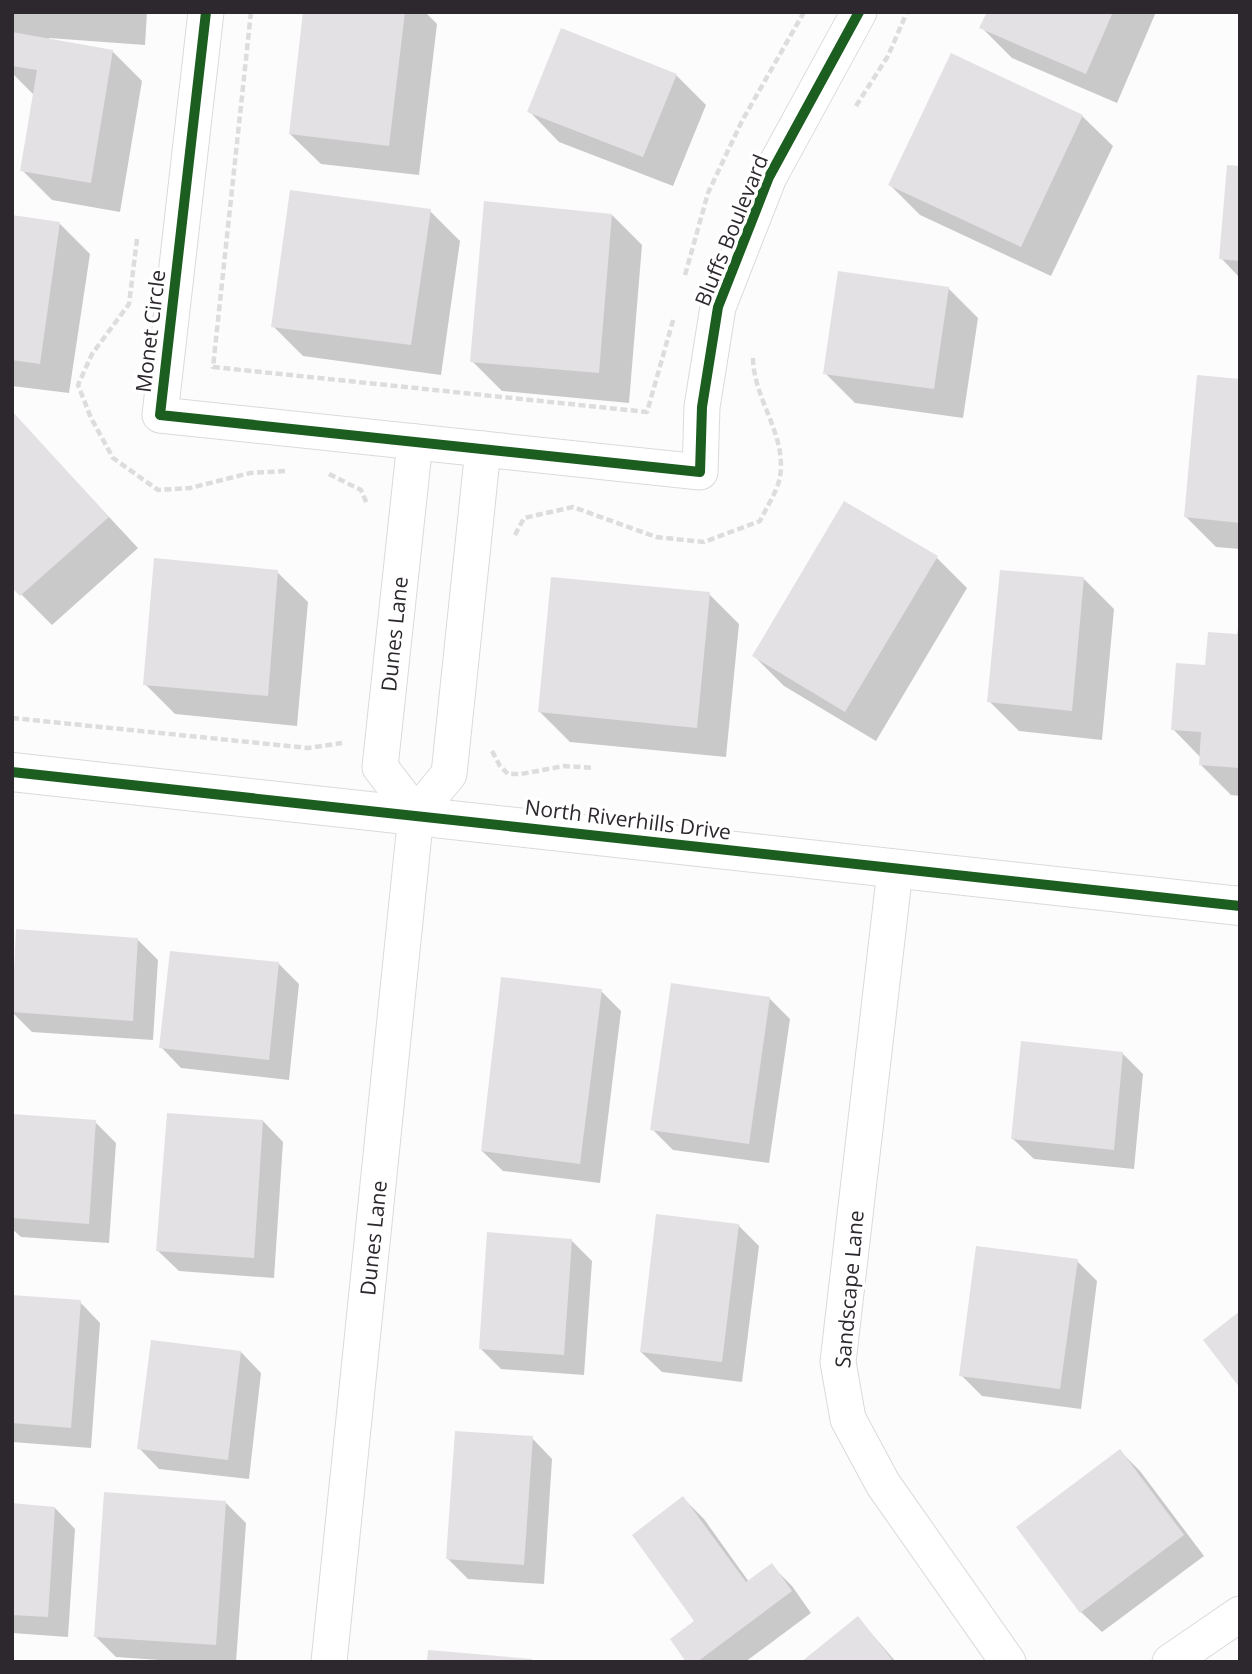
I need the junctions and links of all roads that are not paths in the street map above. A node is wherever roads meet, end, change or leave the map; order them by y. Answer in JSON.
{"nodes":[{"id":1,"x":206,"y":12,"type":"edge"},
{"id":2,"x":859,"y":12,"type":"edge"},
{"id":3,"x":415,"y":442,"type":"junction"},
{"id":4,"x":483,"y":449,"type":"junction"},
{"id":5,"x":12,"y":772,"type":"edge"},
{"id":6,"x":416,"y":814,"type":"junction"},
{"id":7,"x":895,"y":870,"type":"junction"},
{"id":8,"x":1240,"y":906,"type":"edge"},
{"id":9,"x":1240,"y":1614,"type":"edge"},
{"id":10,"x":329,"y":1662,"type":"edge"},
{"id":11,"x":1008,"y":1662,"type":"edge"},
{"id":12,"x":1170,"y":1662,"type":"edge"}],
"edges":[{"from":1,"to":3,"type":"street","name":"Monet Circle"},
{"from":2,"to":4,"type":"street","name":"Bluffs Boulevard"},
{"from":3,"to":4,"type":"street","name":"Monet Circle"},
{"from":3,"to":6,"type":"street","name":"Dunes Lane"},
{"from":4,"to":6,"type":"street"},
{"from":5,"to":6,"type":"street","name":"North Riverhills Drive"},
{"from":6,"to":7,"type":"street","name":"North Riverhills Drive"},
{"from":6,"to":10,"type":"street","name":"Dunes Lane"},
{"from":7,"to":8,"type":"street","name":"North Riverhills Drive"},
{"from":7,"to":11,"type":"street","name":"Sandscape Lane"},
{"from":9,"to":12,"type":"street"}]}
